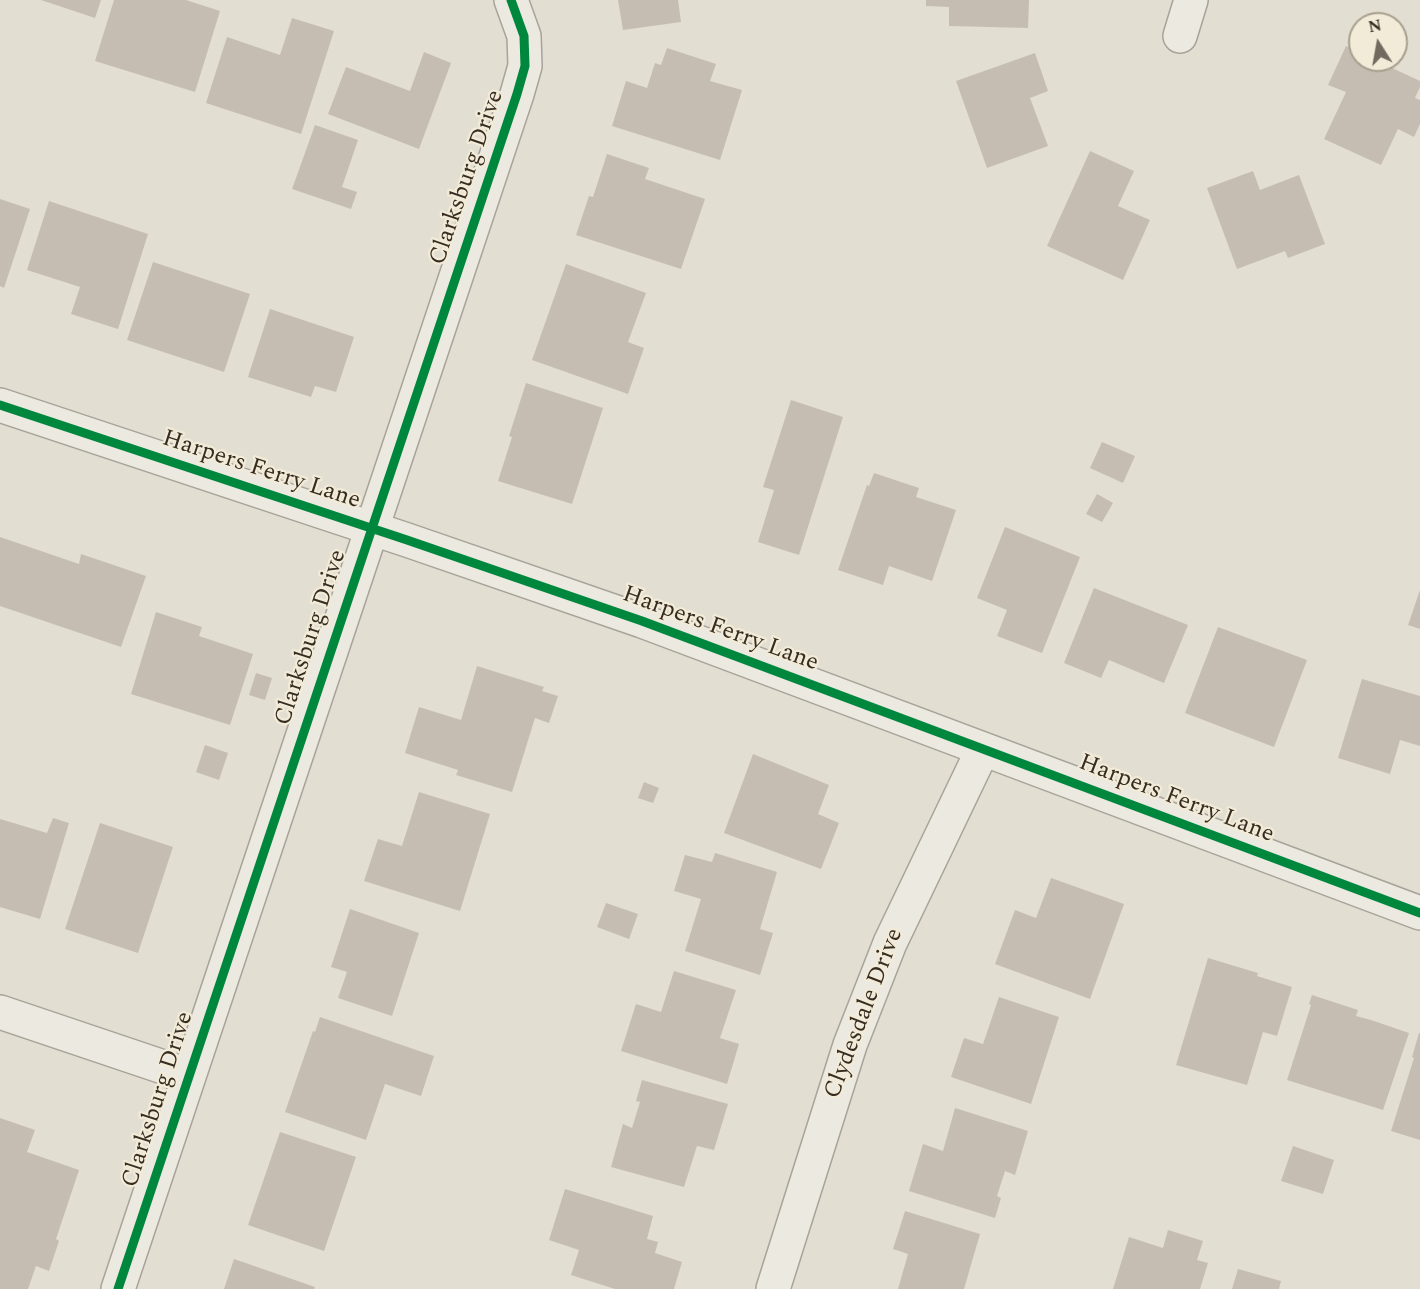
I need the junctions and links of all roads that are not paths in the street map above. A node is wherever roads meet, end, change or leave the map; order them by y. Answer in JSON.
{"nodes":[{"id":1,"x":511,"y":0,"type":"edge"},
{"id":2,"x":1191,"y":0,"type":"edge"},
{"id":3,"x":1180,"y":36,"type":"dead end"},
{"id":4,"x":0,"y":405,"type":"edge"},
{"id":5,"x":369,"y":527,"type":"junction"},
{"id":6,"x":983,"y":749,"type":"junction"},
{"id":7,"x":1420,"y":913,"type":"edge"},
{"id":8,"x":0,"y":1012,"type":"edge"},
{"id":9,"x":187,"y":1075,"type":"junction"},
{"id":10,"x":118,"y":1289,"type":"edge"},
{"id":11,"x":773,"y":1289,"type":"edge"}],
"edges":[{"from":1,"to":5,"type":"street","name":"Clarksburg Drive"},
{"from":2,"to":3,"type":"street"},
{"from":4,"to":5,"type":"street","name":"Harpers Ferry Lane"},
{"from":5,"to":6,"type":"street","name":"Harpers Ferry Lane"},
{"from":5,"to":9,"type":"street","name":"Clarksburg Drive"},
{"from":6,"to":7,"type":"street","name":"Harpers Ferry Lane"},
{"from":6,"to":11,"type":"street","name":"Clydesdale Drive"},
{"from":8,"to":9,"type":"street"},
{"from":9,"to":10,"type":"street","name":"Clarksburg Drive"}]}
